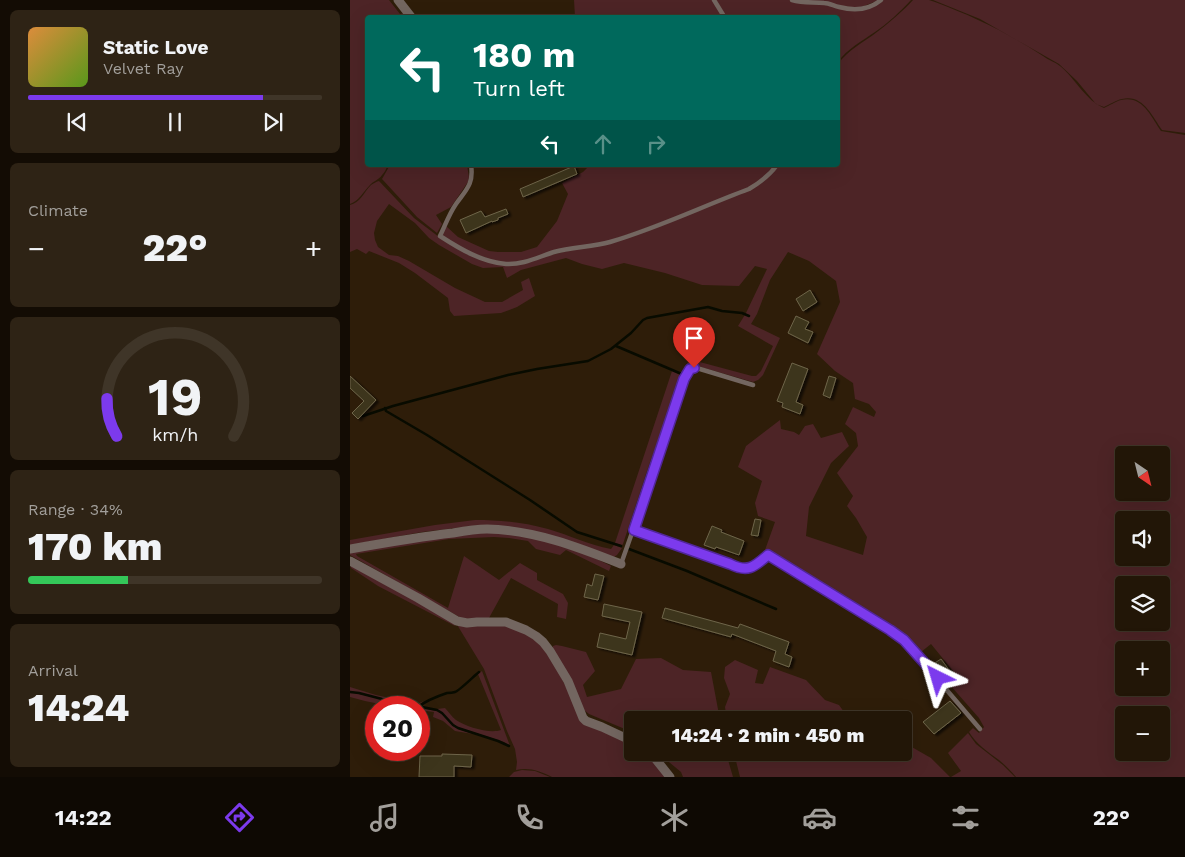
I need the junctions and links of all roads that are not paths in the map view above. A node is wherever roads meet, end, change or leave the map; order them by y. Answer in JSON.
{"nodes":[{"id":1,"x":398,"y":0,"type":"edge"},
{"id":2,"x":714,"y":0,"type":"edge"},
{"id":3,"x":792,"y":0,"type":"edge"},
{"id":4,"x":881,"y":0,"type":"edge"},
{"id":5,"x":410,"y":15,"type":"edge"},
{"id":6,"x":723,"y":15,"type":"edge"},
{"id":7,"x":471,"y":167,"type":"edge"},
{"id":8,"x":776,"y":167,"type":"edge"},
{"id":9,"x":753,"y":385,"type":"dead end"},
{"id":10,"x":634,"y":530,"type":"junction"},
{"id":11,"x":350,"y":549,"type":"edge"},
{"id":12,"x":350,"y":561,"type":"edge"},
{"id":13,"x":620,"y":564,"type":"joint"},
{"id":14,"x":980,"y":729,"type":"dead end"},
{"id":15,"x":624,"y":737,"type":"edge"},
{"id":16,"x":657,"y":761,"type":"edge"},
{"id":17,"x":670,"y":777,"type":"edge"}],
"edges":[{"from":1,"to":5,"type":"street"},
{"from":2,"to":6,"type":"lane"},
{"from":3,"to":4,"type":"lane"},
{"from":7,"to":8,"type":"lane"},
{"from":9,"to":10,"type":"lane"},
{"from":10,"to":13,"type":"lane"},
{"from":10,"to":14,"type":"lane"},
{"from":11,"to":13,"type":"street"},
{"from":12,"to":15,"type":"street"},
{"from":16,"to":17,"type":"street"}]}
